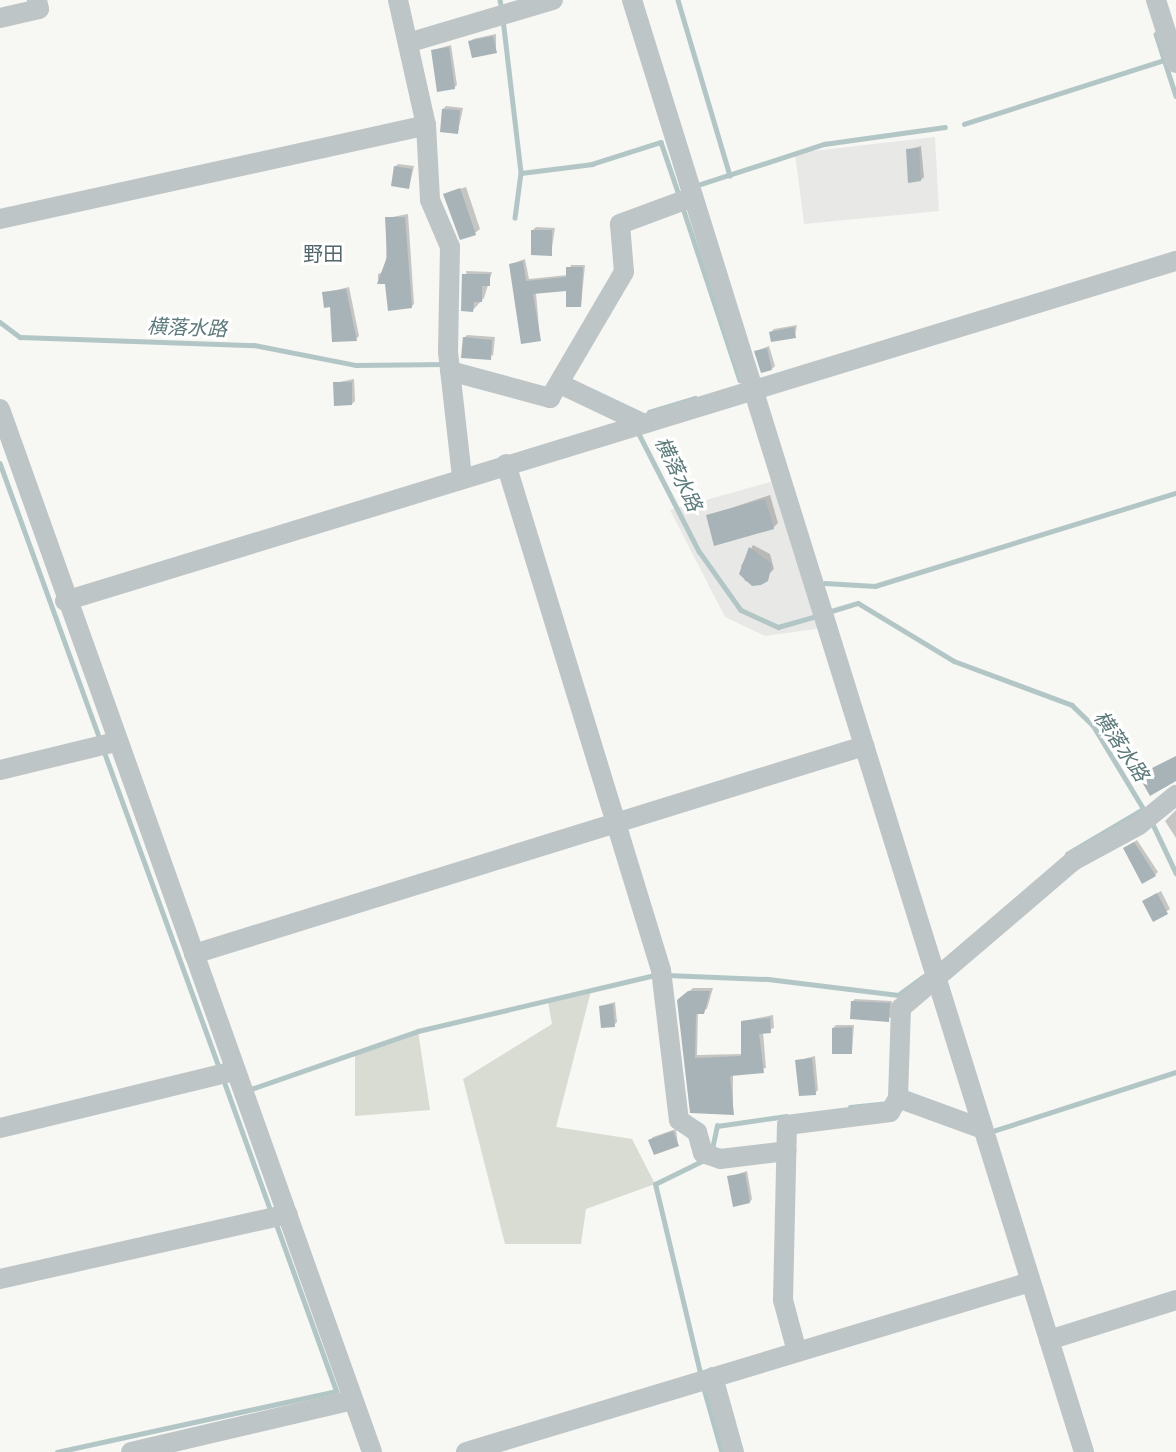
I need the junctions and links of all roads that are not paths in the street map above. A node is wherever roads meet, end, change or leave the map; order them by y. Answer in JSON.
{"nodes":[{"id":1,"x":37,"y":0,"type":"edge"},
{"id":2,"x":398,"y":0,"type":"edge"},
{"id":3,"x":554,"y":0,"type":"edge"},
{"id":4,"x":632,"y":0,"type":"edge"},
{"id":5,"x":1156,"y":0,"type":"edge"},
{"id":6,"x":0,"y":18,"type":"edge"},
{"id":7,"x":411,"y":42,"type":"junction"},
{"id":8,"x":1176,"y":63,"type":"edge"},
{"id":9,"x":426,"y":125,"type":"junction"},
{"id":10,"x":693,"y":197,"type":"junction"},
{"id":11,"x":0,"y":219,"type":"edge"},
{"id":12,"x":1176,"y":261,"type":"edge"},
{"id":13,"x":449,"y":361,"type":"junction"},
{"id":14,"x":753,"y":390,"type":"junction"},
{"id":15,"x":555,"y":391,"type":"junction"},
{"id":16,"x":0,"y":409,"type":"edge"},
{"id":17,"x":642,"y":423,"type":"junction"},
{"id":18,"x":506,"y":464,"type":"junction"},
{"id":19,"x":462,"y":477,"type":"junction"},
{"id":20,"x":65,"y":601,"type":"junction"},
{"id":21,"x":116,"y":742,"type":"junction"},
{"id":22,"x":864,"y":746,"type":"junction"},
{"id":23,"x":0,"y":770,"type":"edge"},
{"id":24,"x":1176,"y":795,"type":"edge"},
{"id":25,"x":615,"y":820,"type":"junction"},
{"id":26,"x":194,"y":954,"type":"junction"},
{"id":27,"x":935,"y":969,"type":"junction"},
{"id":28,"x":234,"y":1071,"type":"junction"},
{"id":29,"x":898,"y":1098,"type":"junction"},
{"id":30,"x":0,"y":1128,"type":"edge"},
{"id":31,"x":985,"y":1136,"type":"junction"},
{"id":32,"x":787,"y":1151,"type":"junction"},
{"id":33,"x":288,"y":1214,"type":"junction"},
{"id":34,"x":0,"y":1279,"type":"edge"},
{"id":35,"x":1029,"y":1282,"type":"junction"},
{"id":36,"x":1176,"y":1300,"type":"edge"},
{"id":37,"x":1049,"y":1340,"type":"junction"},
{"id":38,"x":797,"y":1352,"type":"junction"},
{"id":39,"x":713,"y":1377,"type":"junction"},
{"id":40,"x":352,"y":1400,"type":"junction"},
{"id":41,"x":131,"y":1452,"type":"edge"},
{"id":42,"x":372,"y":1452,"type":"edge"},
{"id":43,"x":466,"y":1452,"type":"edge"},
{"id":44,"x":734,"y":1452,"type":"edge"},
{"id":45,"x":1084,"y":1452,"type":"edge"}],
"edges":[{"from":1,"to":6,"type":"street"},
{"from":2,"to":7,"type":"street"},
{"from":3,"to":7,"type":"street"},
{"from":4,"to":10,"type":"street"},
{"from":5,"to":8,"type":"street"},
{"from":7,"to":9,"type":"street"},
{"from":9,"to":11,"type":"street"},
{"from":9,"to":13,"type":"street"},
{"from":10,"to":14,"type":"street"},
{"from":10,"to":15,"type":"street"},
{"from":12,"to":14,"type":"street"},
{"from":13,"to":15,"type":"street"},
{"from":13,"to":19,"type":"street"},
{"from":14,"to":17,"type":"street"},
{"from":14,"to":22,"type":"street"},
{"from":15,"to":17,"type":"street"},
{"from":16,"to":20,"type":"street"},
{"from":17,"to":18,"type":"street"},
{"from":18,"to":19,"type":"street"},
{"from":18,"to":25,"type":"street"},
{"from":19,"to":20,"type":"street"},
{"from":20,"to":21,"type":"street"},
{"from":21,"to":23,"type":"street"},
{"from":21,"to":26,"type":"street"},
{"from":22,"to":25,"type":"street"},
{"from":22,"to":27,"type":"street"},
{"from":24,"to":27,"type":"street"},
{"from":25,"to":26,"type":"street"},
{"from":25,"to":32,"type":"street"},
{"from":26,"to":28,"type":"street"},
{"from":27,"to":29,"type":"street"},
{"from":27,"to":31,"type":"street"},
{"from":28,"to":30,"type":"street"},
{"from":28,"to":33,"type":"street"},
{"from":29,"to":31,"type":"street"},
{"from":29,"to":32,"type":"street"},
{"from":31,"to":35,"type":"street"},
{"from":32,"to":38,"type":"street"},
{"from":33,"to":34,"type":"street"},
{"from":33,"to":40,"type":"street"},
{"from":35,"to":37,"type":"street"},
{"from":35,"to":38,"type":"street"},
{"from":36,"to":37,"type":"street"},
{"from":37,"to":45,"type":"street"},
{"from":38,"to":39,"type":"street"},
{"from":39,"to":43,"type":"street"},
{"from":39,"to":44,"type":"street"},
{"from":40,"to":41,"type":"street"},
{"from":40,"to":42,"type":"street"}]}
